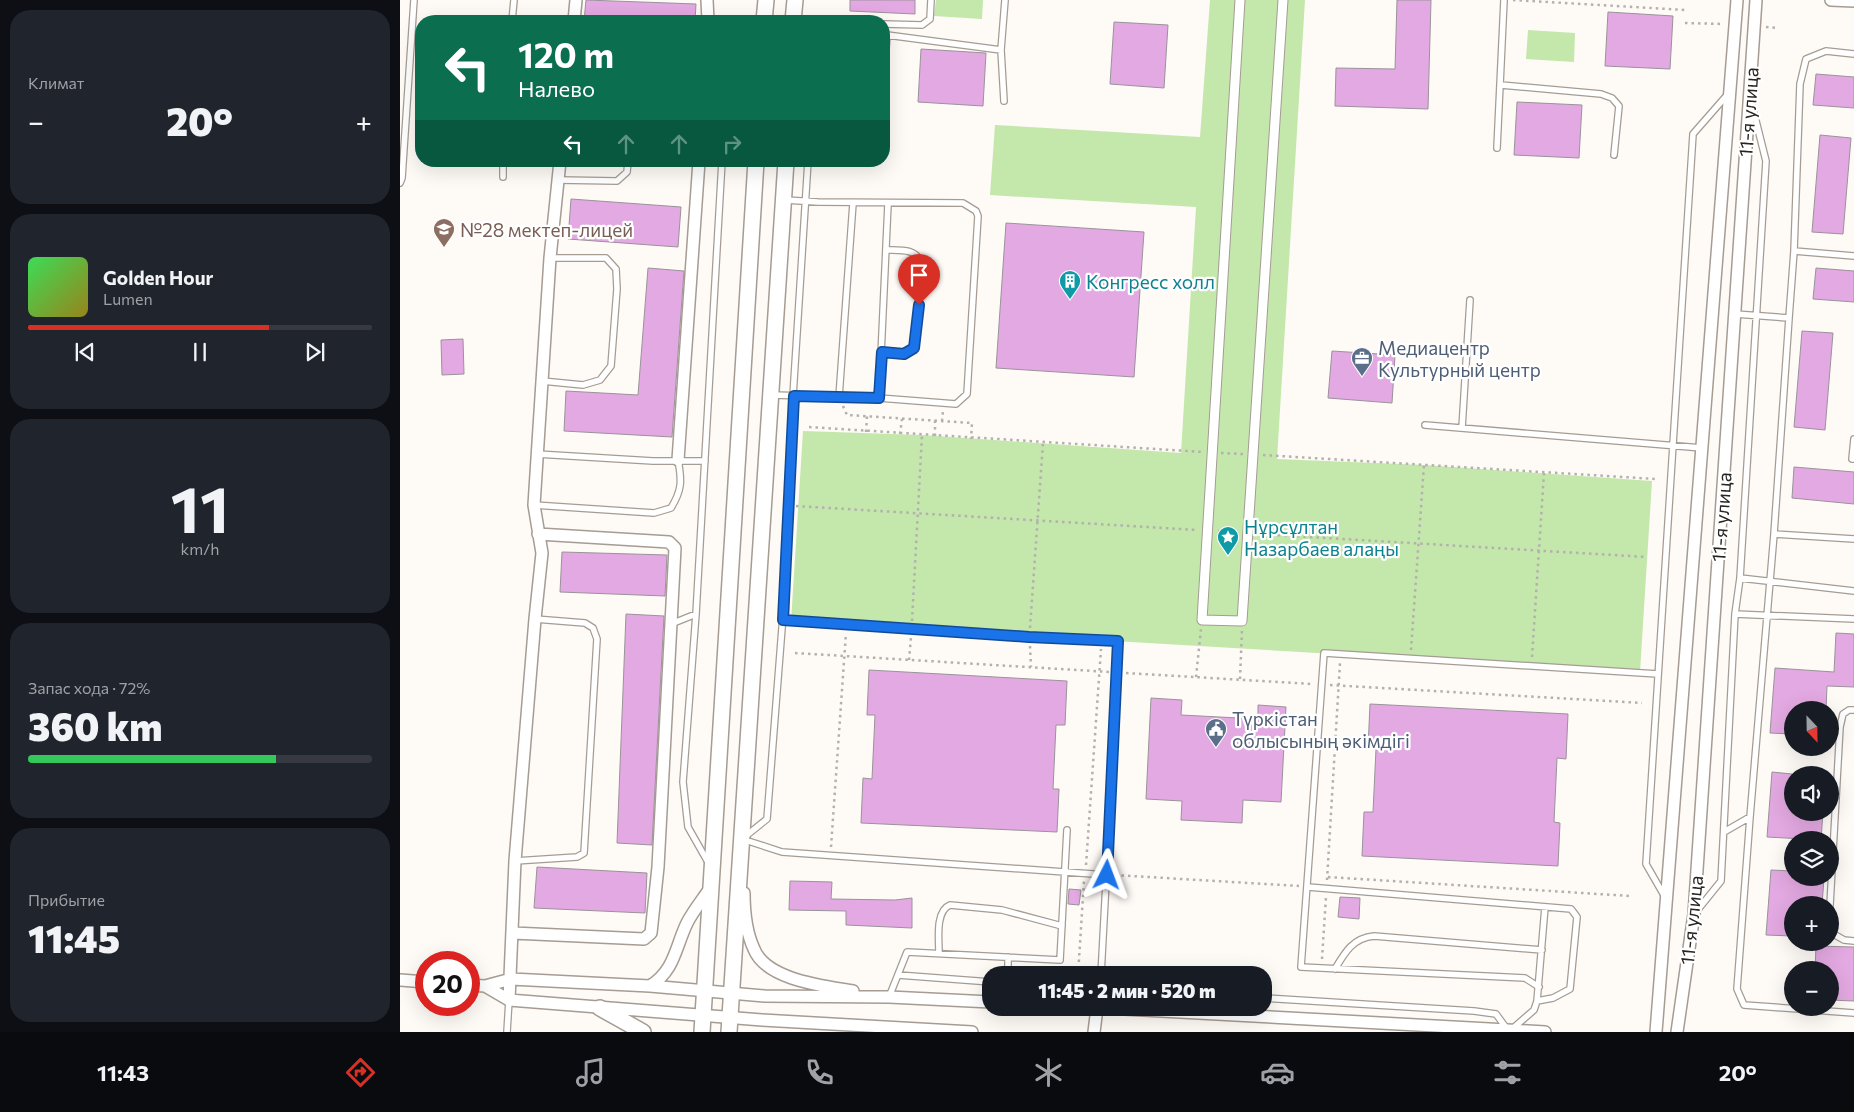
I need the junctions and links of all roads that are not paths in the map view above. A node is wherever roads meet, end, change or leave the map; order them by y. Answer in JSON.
{"nodes":[{"id":1,"x":414,"y":0,"type":"edge"},
{"id":2,"x":514,"y":0,"type":"edge"},
{"id":3,"x":576,"y":0,"type":"edge"},
{"id":4,"x":707,"y":0,"type":"edge"},
{"id":5,"x":766,"y":0,"type":"edge"},
{"id":6,"x":795,"y":0,"type":"edge"},
{"id":7,"x":931,"y":0,"type":"edge"},
{"id":8,"x":1005,"y":0,"type":"edge"},
{"id":9,"x":1240,"y":0,"type":"edge"},
{"id":10,"x":1283,"y":0,"type":"edge"},
{"id":11,"x":1506,"y":0,"type":"edge"},
{"id":12,"x":1737,"y":0,"type":"edge"},
{"id":13,"x":1756,"y":0,"type":"edge"},
{"id":14,"x":1830,"y":0,"type":"edge"},
{"id":15,"x":1854,"y":1,"type":"edge"},
{"id":16,"x":513,"y":15,"type":"edge"},
{"id":17,"x":575,"y":15,"type":"edge"},
{"id":18,"x":708,"y":15,"type":"edge"},
{"id":19,"x":765,"y":15,"type":"edge"},
{"id":20,"x":794,"y":15,"type":"edge"},
{"id":21,"x":890,"y":24,"type":"edge"},
{"id":22,"x":890,"y":35,"type":"edge"},
{"id":23,"x":1001,"y":50,"type":"junction"},
{"id":24,"x":1854,"y":54,"type":"edge"},
{"id":25,"x":1501,"y":85,"type":"junction"},
{"id":26,"x":1730,"y":93,"type":"junction"},
{"id":27,"x":1749,"y":96,"type":"junction"},
{"id":28,"x":1004,"y":101,"type":"dead end"},
{"id":29,"x":1497,"y":148,"type":"dead end"},
{"id":30,"x":1614,"y":155,"type":"dead end"},
{"id":31,"x":503,"y":167,"type":"edge"},
{"id":32,"x":559,"y":167,"type":"edge"},
{"id":33,"x":627,"y":167,"type":"edge"},
{"id":34,"x":699,"y":167,"type":"edge"},
{"id":35,"x":722,"y":167,"type":"edge"},
{"id":36,"x":756,"y":167,"type":"edge"},
{"id":37,"x":786,"y":167,"type":"edge"},
{"id":38,"x":808,"y":167,"type":"edge"},
{"id":39,"x":502,"y":177,"type":"dead end"},
{"id":40,"x":558,"y":180,"type":"junction"},
{"id":41,"x":400,"y":183,"type":"edge"},
{"id":42,"x":784,"y":200,"type":"junction"},
{"id":43,"x":806,"y":202,"type":"junction"},
{"id":44,"x":853,"y":203,"type":"junction"},
{"id":45,"x":888,"y":204,"type":"junction"},
{"id":46,"x":886,"y":250,"type":"junction"},
{"id":47,"x":1794,"y":251,"type":"junction"},
{"id":48,"x":1854,"y":256,"type":"edge"},
{"id":49,"x":550,"y":258,"type":"junction"},
{"id":50,"x":1470,"y":300,"type":"dead end"},
{"id":51,"x":1735,"y":314,"type":"junction"},
{"id":52,"x":1757,"y":315,"type":"junction"},
{"id":53,"x":1789,"y":318,"type":"junction"},
{"id":54,"x":882,"y":352,"type":"junction"},
{"id":55,"x":542,"y":381,"type":"junction"},
{"id":56,"x":770,"y":395,"type":"junction"},
{"id":57,"x":794,"y":396,"type":"junction"},
{"id":58,"x":838,"y":397,"type":"junction"},
{"id":59,"x":879,"y":398,"type":"junction"},
{"id":60,"x":1425,"y":425,"type":"dead end"},
{"id":61,"x":1462,"y":428,"type":"junction"},
{"id":62,"x":1854,"y":440,"type":"edge"},
{"id":63,"x":1673,"y":446,"type":"junction"},
{"id":64,"x":1702,"y":448,"type":"junction"},
{"id":65,"x":537,"y":454,"type":"junction"},
{"id":66,"x":1854,"y":459,"type":"edge"},
{"id":67,"x":678,"y":460,"type":"junction"},
{"id":68,"x":705,"y":461,"type":"junction"},
{"id":69,"x":534,"y":505,"type":"junction"},
{"id":70,"x":538,"y":534,"type":"junction"},
{"id":71,"x":1774,"y":534,"type":"junction"},
{"id":72,"x":1854,"y":539,"type":"edge"},
{"id":73,"x":1740,"y":578,"type":"junction"},
{"id":74,"x":1770,"y":582,"type":"junction"},
{"id":75,"x":1854,"y":591,"type":"edge"},
{"id":76,"x":696,"y":614,"type":"junction"},
{"id":77,"x":1735,"y":614,"type":"junction"},
{"id":78,"x":1767,"y":615,"type":"junction"},
{"id":79,"x":534,"y":619,"type":"junction"},
{"id":80,"x":783,"y":620,"type":"junction"},
{"id":81,"x":1854,"y":620,"type":"edge"},
{"id":82,"x":671,"y":624,"type":"junction"},
{"id":83,"x":1658,"y":674,"type":"junction"},
{"id":84,"x":1854,"y":710,"type":"edge"},
{"id":85,"x":1750,"y":817,"type":"junction"},
{"id":86,"x":1067,"y":830,"type":"dead end"},
{"id":87,"x":1724,"y":832,"type":"junction"},
{"id":88,"x":742,"y":839,"type":"junction"},
{"id":89,"x":515,"y":861,"type":"junction"},
{"id":90,"x":712,"y":870,"type":"junction"},
{"id":91,"x":1065,"y":872,"type":"junction"},
{"id":92,"x":1107,"y":875,"type":"junction"},
{"id":93,"x":711,"y":887,"type":"junction"},
{"id":94,"x":1308,"y":887,"type":"junction"},
{"id":95,"x":1831,"y":896,"type":"edge"},
{"id":96,"x":1666,"y":899,"type":"junction"},
{"id":97,"x":1545,"y":907,"type":"junction"},
{"id":98,"x":1694,"y":914,"type":"junction"},
{"id":99,"x":1062,"y":926,"type":"junction"},
{"id":100,"x":513,"y":933,"type":"junction"},
{"id":101,"x":1839,"y":937,"type":"edge"},
{"id":102,"x":1854,"y":941,"type":"edge"},
{"id":103,"x":1542,"y":950,"type":"junction"},
{"id":104,"x":939,"y":953,"type":"junction"},
{"id":105,"x":1008,"y":957,"type":"junction"},
{"id":106,"x":1008,"y":966,"type":"edge"},
{"id":107,"x":1102,"y":966,"type":"edge"},
{"id":108,"x":1335,"y":969,"type":"junction"},
{"id":109,"x":898,"y":975,"type":"junction"},
{"id":110,"x":511,"y":979,"type":"junction"},
{"id":111,"x":400,"y":980,"type":"edge"},
{"id":112,"x":415,"y":981,"type":"edge"},
{"id":113,"x":982,"y":981,"type":"edge"},
{"id":114,"x":480,"y":986,"type":"edge"},
{"id":115,"x":485,"y":986,"type":"junction"},
{"id":116,"x":650,"y":986,"type":"junction"},
{"id":117,"x":1539,"y":987,"type":"junction"},
{"id":118,"x":705,"y":990,"type":"junction"},
{"id":119,"x":732,"y":993,"type":"junction"},
{"id":120,"x":889,"y":998,"type":"junction"},
{"id":121,"x":1272,"y":999,"type":"edge"},
{"id":122,"x":509,"y":1000,"type":"junction"},
{"id":123,"x":1538,"y":1001,"type":"junction"},
{"id":124,"x":982,"y":1002,"type":"edge"},
{"id":125,"x":600,"y":1008,"type":"junction"},
{"id":126,"x":1854,"y":1013,"type":"edge"},
{"id":127,"x":703,"y":1015,"type":"junction"},
{"id":128,"x":1096,"y":1016,"type":"edge"},
{"id":129,"x":1270,"y":1016,"type":"edge"},
{"id":130,"x":730,"y":1025,"type":"edge"},
{"id":131,"x":861,"y":1029,"type":"edge"},
{"id":132,"x":1509,"y":1030,"type":"junction"},
{"id":133,"x":507,"y":1032,"type":"edge"},
{"id":134,"x":642,"y":1032,"type":"edge"},
{"id":135,"x":702,"y":1032,"type":"edge"},
{"id":136,"x":972,"y":1032,"type":"edge"},
{"id":137,"x":1094,"y":1032,"type":"edge"},
{"id":138,"x":1545,"y":1032,"type":"edge"},
{"id":139,"x":1656,"y":1032,"type":"edge"},
{"id":140,"x":1677,"y":1032,"type":"edge"}],
"edges":[{"from":1,"to":41,"type":"lane"},
{"from":2,"to":16,"type":"lane"},
{"from":3,"to":17,"type":"street"},
{"from":4,"to":18,"type":"street"},
{"from":5,"to":19,"type":"street"},
{"from":6,"to":20,"type":"street"},
{"from":7,"to":21,"type":"lane"},
{"from":8,"to":23,"type":"lane"},
{"from":9,"to":10,"type":"street"},
{"from":11,"to":25,"type":"lane"},
{"from":12,"to":26,"type":"street","name":"11-я улица"},
{"from":13,"to":27,"type":"street","name":"11-я улица"},
{"from":14,"to":15,"type":"street"},
{"from":22,"to":23,"type":"lane"},
{"from":23,"to":28,"type":"lane"},
{"from":24,"to":47,"type":"lane"},
{"from":25,"to":29,"type":"lane"},
{"from":25,"to":30,"type":"lane"},
{"from":26,"to":63,"type":"lane"},
{"from":26,"to":64,"type":"street","name":"11-я улица"},
{"from":27,"to":51,"type":"street","name":"11-я улица"},
{"from":27,"to":52,"type":"lane"},
{"from":31,"to":39,"type":"lane"},
{"from":32,"to":40,"type":"street"},
{"from":33,"to":40,"type":"lane"},
{"from":34,"to":67,"type":"street"},
{"from":35,"to":68,"type":"lane"},
{"from":36,"to":90,"type":"street"},
{"from":37,"to":42,"type":"street"},
{"from":38,"to":43,"type":"lane"},
{"from":40,"to":49,"type":"street"},
{"from":42,"to":43,"type":"lane"},
{"from":42,"to":56,"type":"street"},
{"from":43,"to":44,"type":"lane"},
{"from":43,"to":57,"type":"lane"},
{"from":44,"to":45,"type":"lane"},
{"from":44,"to":58,"type":"lane"},
{"from":45,"to":46,"type":"lane"},
{"from":45,"to":59,"type":"lane"},
{"from":46,"to":54,"type":"lane"},
{"from":46,"to":54,"type":"lane"},
{"from":47,"to":48,"type":"lane"},
{"from":47,"to":53,"type":"lane"},
{"from":49,"to":55,"type":"street"},
{"from":49,"to":55,"type":"lane"},
{"from":50,"to":61,"type":"lane"},
{"from":51,"to":52,"type":"lane"},
{"from":51,"to":98,"type":"street","name":"11-я улица"},
{"from":52,"to":53,"type":"lane"},
{"from":52,"to":73,"type":"lane"},
{"from":53,"to":71,"type":"lane"},
{"from":54,"to":59,"type":"lane"},
{"from":55,"to":65,"type":"street"},
{"from":56,"to":57,"type":"lane"},
{"from":56,"to":88,"type":"street"},
{"from":57,"to":58,"type":"lane"},
{"from":57,"to":80,"type":"lane"},
{"from":58,"to":59,"type":"lane"},
{"from":60,"to":61,"type":"lane"},
{"from":61,"to":63,"type":"lane"},
{"from":62,"to":66,"type":"lane"},
{"from":63,"to":64,"type":"lane"},
{"from":63,"to":83,"type":"lane"},
{"from":64,"to":96,"type":"street","name":"11-я улица"},
{"from":65,"to":67,"type":"lane"},
{"from":65,"to":69,"type":"street"},
{"from":67,"to":68,"type":"lane"},
{"from":67,"to":69,"type":"lane"},
{"from":68,"to":76,"type":"lane"},
{"from":69,"to":70,"type":"street"},
{"from":70,"to":79,"type":"street"},
{"from":70,"to":82,"type":"street"},
{"from":71,"to":72,"type":"lane"},
{"from":71,"to":74,"type":"lane"},
{"from":73,"to":74,"type":"lane"},
{"from":73,"to":77,"type":"lane"},
{"from":74,"to":75,"type":"lane"},
{"from":74,"to":78,"type":"lane"},
{"from":76,"to":82,"type":"lane"},
{"from":76,"to":90,"type":"lane"},
{"from":77,"to":78,"type":"lane"},
{"from":77,"to":87,"type":"lane"},
{"from":78,"to":81,"type":"lane"},
{"from":78,"to":85,"type":"lane"},
{"from":79,"to":89,"type":"street"},
{"from":79,"to":89,"type":"lane"},
{"from":80,"to":88,"type":"lane"},
{"from":80,"to":92,"type":"lane"},
{"from":82,"to":100,"type":"street"},
{"from":83,"to":94,"type":"lane"},
{"from":83,"to":96,"type":"lane"},
{"from":84,"to":95,"type":"lane"},
{"from":85,"to":87,"type":"lane"},
{"from":85,"to":126,"type":"lane"},
{"from":86,"to":91,"type":"lane"},
{"from":87,"to":98,"type":"lane"},
{"from":88,"to":91,"type":"lane"},
{"from":88,"to":119,"type":"street"},
{"from":88,"to":120,"type":"street"},
{"from":89,"to":100,"type":"street"},
{"from":90,"to":93,"type":"street"},
{"from":91,"to":92,"type":"lane"},
{"from":91,"to":99,"type":"lane"},
{"from":92,"to":107,"type":"lane"},
{"from":93,"to":116,"type":"street"},
{"from":93,"to":118,"type":"street"},
{"from":94,"to":97,"type":"lane"},
{"from":94,"to":108,"type":"lane"},
{"from":96,"to":139,"type":"street","name":"11-я улица"},
{"from":97,"to":103,"type":"lane"},
{"from":97,"to":123,"type":"lane"},
{"from":98,"to":140,"type":"street","name":"11-я улица"},
{"from":99,"to":104,"type":"lane"},
{"from":99,"to":105,"type":"lane"},
{"from":100,"to":110,"type":"street"},
{"from":101,"to":102,"type":"lane"},
{"from":103,"to":108,"type":"lane"},
{"from":103,"to":117,"type":"lane"},
{"from":104,"to":105,"type":"lane"},
{"from":104,"to":109,"type":"lane"},
{"from":105,"to":106,"type":"lane"},
{"from":108,"to":117,"type":"lane"},
{"from":109,"to":113,"type":"lane"},
{"from":109,"to":120,"type":"lane"},
{"from":110,"to":115,"type":"street"},
{"from":110,"to":116,"type":"street"},
{"from":110,"to":122,"type":"street"},
{"from":111,"to":112,"type":"street"},
{"from":114,"to":115,"type":"street"},
{"from":115,"to":122,"type":"street"},
{"from":116,"to":118,"type":"street"},
{"from":117,"to":123,"type":"lane"},
{"from":118,"to":119,"type":"street"},
{"from":118,"to":127,"type":"street"},
{"from":119,"to":120,"type":"street"},
{"from":119,"to":130,"type":"street"},
{"from":120,"to":124,"type":"street"},
{"from":121,"to":132,"type":"lane"},
{"from":122,"to":125,"type":"street"},
{"from":122,"to":133,"type":"lane"},
{"from":123,"to":132,"type":"lane"},
{"from":125,"to":127,"type":"street"},
{"from":125,"to":134,"type":"street"},
{"from":127,"to":130,"type":"street"},
{"from":127,"to":135,"type":"street"},
{"from":128,"to":137,"type":"street"},
{"from":129,"to":132,"type":"street"},
{"from":130,"to":131,"type":"street"},
{"from":131,"to":136,"type":"street"},
{"from":132,"to":138,"type":"street"}]}
